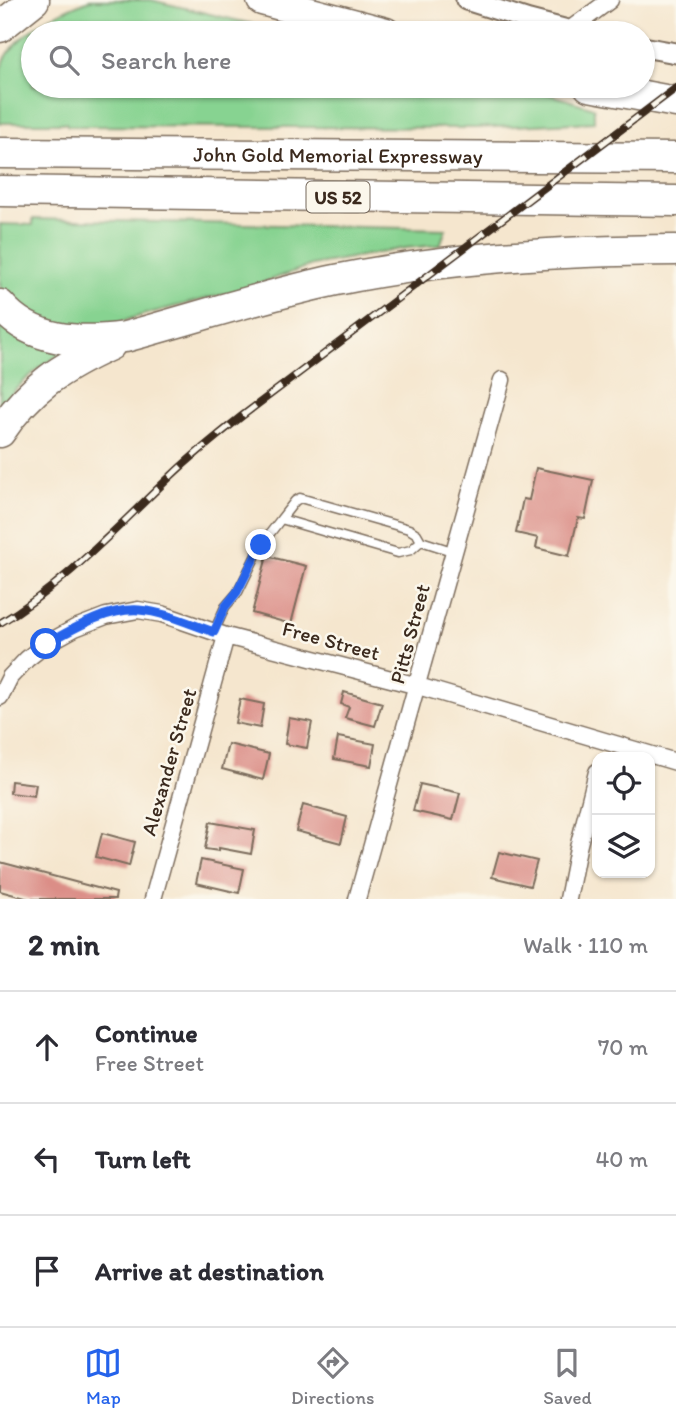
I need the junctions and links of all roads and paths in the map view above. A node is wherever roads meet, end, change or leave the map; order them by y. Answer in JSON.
{"nodes":[{"id":1,"x":34,"y":0,"type":"edge"},
{"id":2,"x":262,"y":0,"type":"edge"},
{"id":3,"x":466,"y":0,"type":"edge"},
{"id":4,"x":610,"y":0,"type":"edge"},
{"id":5,"x":341,"y":21,"type":"edge"},
{"id":6,"x":537,"y":21,"type":"edge"},
{"id":7,"x":586,"y":21,"type":"edge"},
{"id":8,"x":0,"y":27,"type":"edge"},
{"id":9,"x":655,"y":49,"type":"edge"},
{"id":10,"x":676,"y":53,"type":"edge"},
{"id":11,"x":654,"y":98,"type":"edge"},
{"id":12,"x":676,"y":102,"type":"edge"},
{"id":13,"x":0,"y":153,"type":"edge"},
{"id":14,"x":676,"y":158,"type":"edge"},
{"id":15,"x":0,"y":191,"type":"edge"},
{"id":16,"x":676,"y":201,"type":"edge"},
{"id":17,"x":676,"y":250,"type":"edge"},
{"id":18,"x":0,"y":305,"type":"edge"},
{"id":19,"x":125,"y":337,"type":"junction"},
{"id":20,"x":502,"y":380,"type":"dead end"},
{"id":21,"x":0,"y":432,"type":"edge"},
{"id":22,"x":281,"y":519,"type":"junction"},
{"id":23,"x":421,"y":541,"type":"junction"},
{"id":24,"x":455,"y":552,"type":"junction"},
{"id":25,"x":220,"y":634,"type":"junction"},
{"id":26,"x":418,"y":686,"type":"junction"},
{"id":27,"x":0,"y":697,"type":"edge"},
{"id":28,"x":603,"y":750,"type":"edge"},
{"id":29,"x":676,"y":762,"type":"edge"},
{"id":30,"x":592,"y":792,"type":"edge"},
{"id":31,"x":153,"y":899,"type":"edge"},
{"id":32,"x":357,"y":899,"type":"edge"},
{"id":33,"x":568,"y":899,"type":"edge"}],
"edges":[{"from":1,"to":8,"type":"highway"},
{"from":2,"to":5,"type":"highway"},
{"from":3,"to":6,"type":"street"},
{"from":4,"to":7,"type":"street"},
{"from":9,"to":10,"type":"street"},
{"from":11,"to":12,"type":"highway"},
{"from":13,"to":14,"type":"highway","name":"John Gold Memorial Expressway","number":"US 52"},
{"from":15,"to":16,"type":"highway","name":"John Gold Memorial Expressway","number":"US 52"},
{"from":17,"to":19,"type":"highway"},
{"from":18,"to":19,"type":"highway"},
{"from":19,"to":21,"type":"highway"},
{"from":20,"to":24,"type":"street","name":"Pitts Street"},
{"from":22,"to":23,"type":"lane"},
{"from":22,"to":23,"type":"lane"},
{"from":22,"to":25,"type":"lane"},
{"from":23,"to":24,"type":"lane"},
{"from":24,"to":26,"type":"street","name":"Pitts Street"},
{"from":25,"to":26,"type":"street","name":"Free Street"},
{"from":25,"to":27,"type":"street","name":"Free Street"},
{"from":25,"to":31,"type":"street","name":"Alexander Street"},
{"from":26,"to":28,"type":"street","name":"Free Street"},
{"from":26,"to":32,"type":"street","name":"Pitts Street"},
{"from":28,"to":29,"type":"street","name":"Free Street"},
{"from":30,"to":33,"type":"street"}]}
